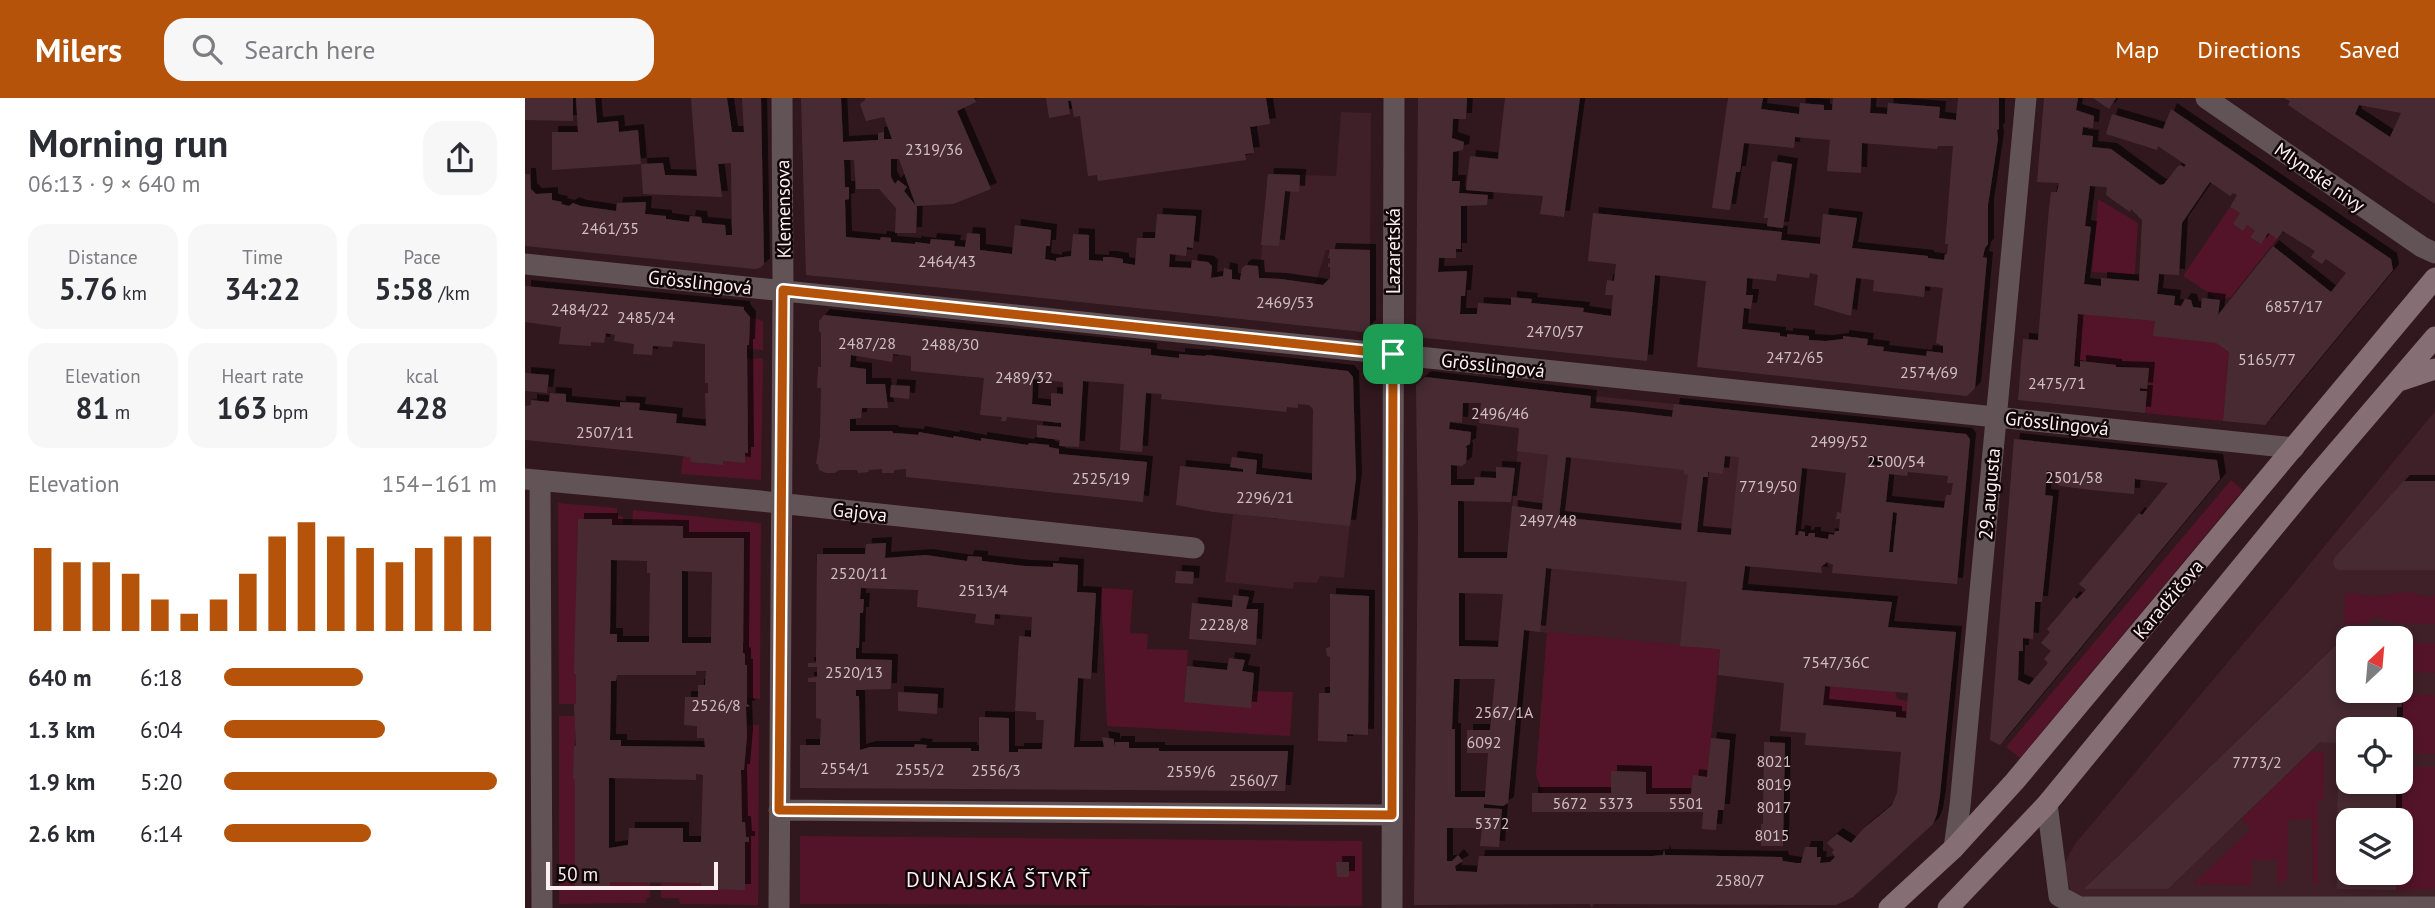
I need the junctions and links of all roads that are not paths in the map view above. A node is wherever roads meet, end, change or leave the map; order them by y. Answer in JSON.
{"nodes":[{"id":1,"x":782,"y":98,"type":"edge"},
{"id":2,"x":1394,"y":98,"type":"edge"},
{"id":3,"x":2026,"y":98,"type":"edge"},
{"id":4,"x":2206,"y":98,"type":"edge"},
{"id":5,"x":2435,"y":253,"type":"edge"},
{"id":6,"x":525,"y":264,"type":"edge"},
{"id":7,"x":2435,"y":278,"type":"edge"},
{"id":8,"x":783,"y":290,"type":"junction"},
{"id":9,"x":2435,"y":337,"type":"edge"},
{"id":10,"x":1393,"y":354,"type":"junction"},
{"id":11,"x":2435,"y":369,"type":"edge"},
{"id":12,"x":2397,"y":381,"type":"junction"},
{"id":13,"x":1996,"y":416,"type":"junction"},
{"id":14,"x":2294,"y":448,"type":"junction"},
{"id":15,"x":533,"y":480,"type":"edge"},
{"id":16,"x":2311,"y":482,"type":"junction"},
{"id":17,"x":782,"y":504,"type":"junction"},
{"id":18,"x":1194,"y":548,"type":"dead end"},
{"id":19,"x":2047,"y":804,"type":"junction"},
{"id":20,"x":779,"y":810,"type":"junction"},
{"id":21,"x":1392,"y":815,"type":"junction"},
{"id":22,"x":1954,"y":848,"type":"junction"},
{"id":23,"x":542,"y":908,"type":"edge"},
{"id":24,"x":779,"y":908,"type":"edge"},
{"id":25,"x":1392,"y":908,"type":"edge"},
{"id":26,"x":1889,"y":908,"type":"edge"},
{"id":27,"x":1948,"y":908,"type":"edge"},
{"id":28,"x":2435,"y":908,"type":"edge"}],
"edges":[{"from":1,"to":8,"type":"street","name":"Klemensova"},
{"from":2,"to":10,"type":"street","name":"Lazaretská"},
{"from":3,"to":13,"type":"street","name":"29. augusta"},
{"from":4,"to":5,"type":"street","name":"Mlynské nivy"},
{"from":6,"to":8,"type":"street","name":"Grösslingová"},
{"from":7,"to":14,"type":"main road","name":"Karadžičova"},
{"from":8,"to":10,"type":"street","name":"Grösslingová"},
{"from":8,"to":17,"type":"street","name":"Klemensova"},
{"from":9,"to":12,"type":"main road","name":"Karadžičova"},
{"from":10,"to":13,"type":"street","name":"Grösslingová"},
{"from":10,"to":21,"type":"street","name":"Lazaretská"},
{"from":11,"to":12,"type":"main road"},
{"from":12,"to":16,"type":"main road","name":"Karadžičova"},
{"from":13,"to":14,"type":"street","name":"Grösslingová"},
{"from":13,"to":22,"type":"street","name":"29. augusta"},
{"from":14,"to":16,"type":"main road"},
{"from":14,"to":22,"type":"main road","name":"Karadžičova"},
{"from":15,"to":17,"type":"street","name":"Gajova"},
{"from":15,"to":23,"type":"street"},
{"from":16,"to":19,"type":"main road","name":"Karadžičova"},
{"from":17,"to":18,"type":"street","name":"Gajova"},
{"from":17,"to":20,"type":"street","name":"Klemensova"},
{"from":19,"to":27,"type":"main road","name":"Karadžičova"},
{"from":19,"to":28,"type":"street"},
{"from":20,"to":21,"type":"street"},
{"from":20,"to":24,"type":"street","name":"Klemensova"},
{"from":21,"to":25,"type":"street","name":"Lazaretská"},
{"from":22,"to":26,"type":"main road","name":"Karadžičova"}]}
